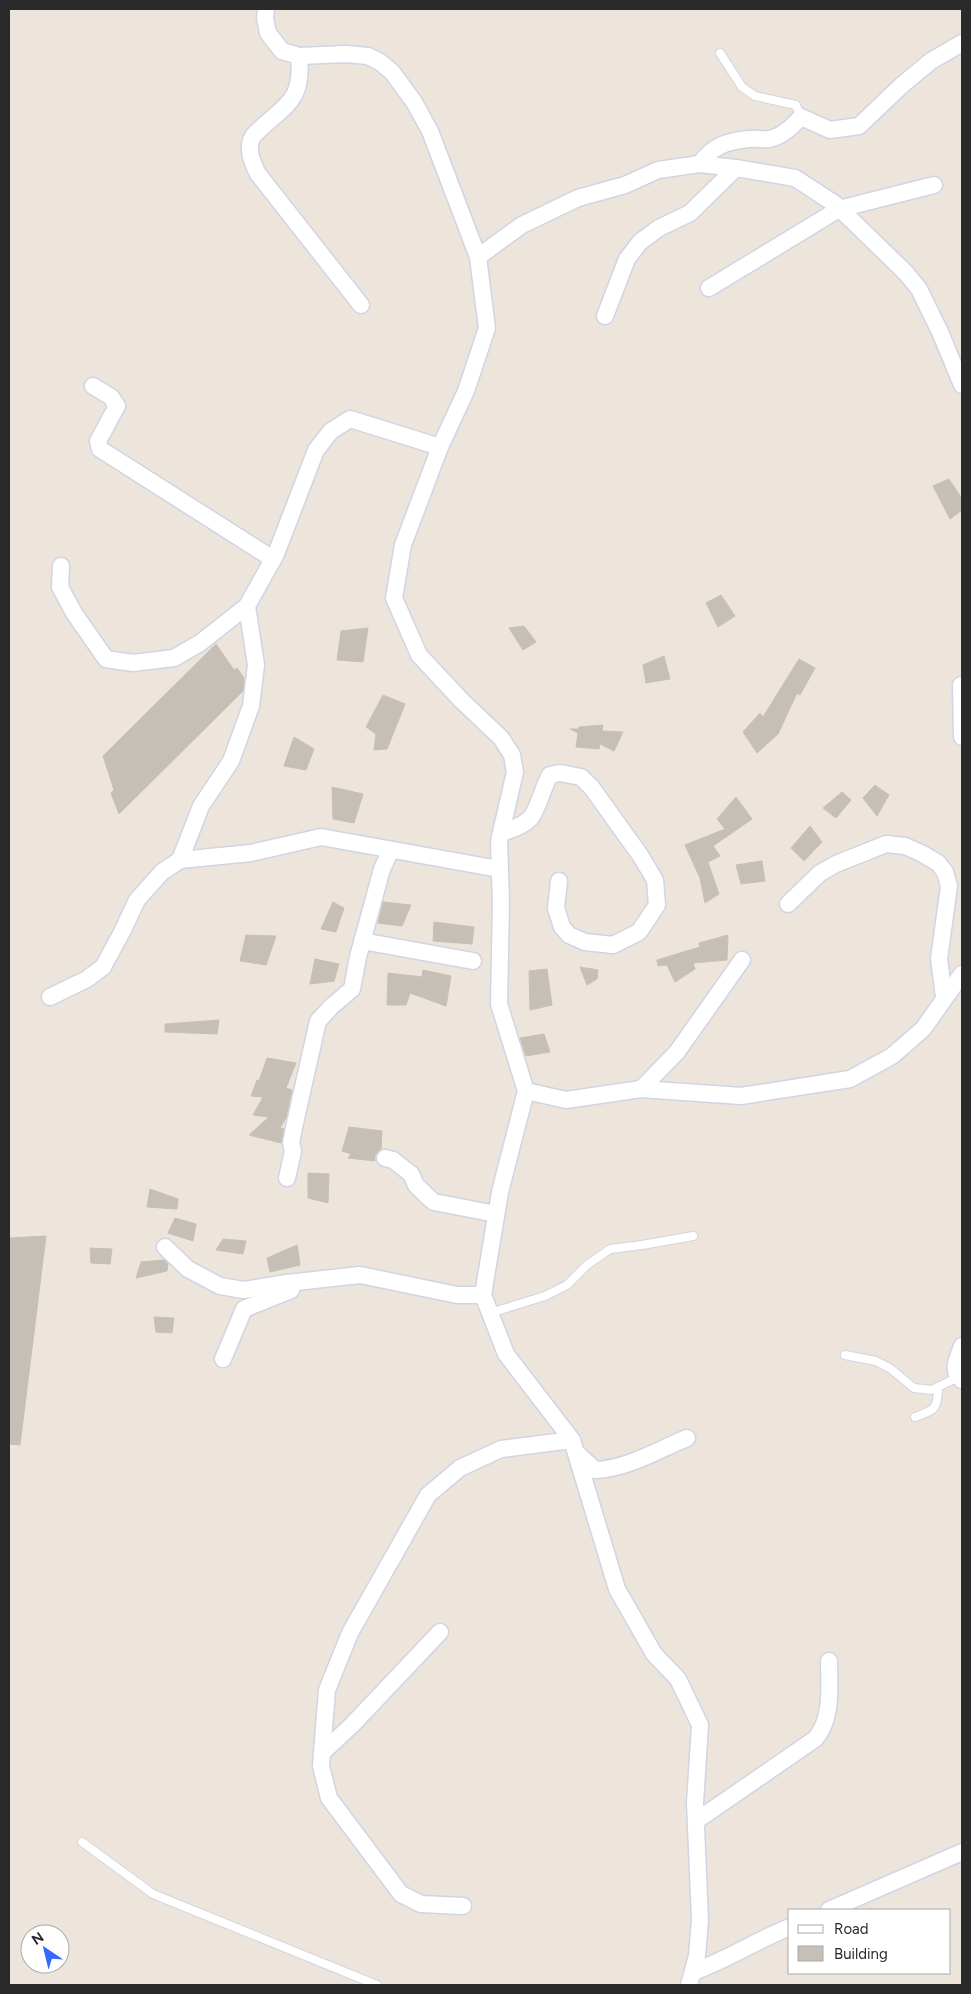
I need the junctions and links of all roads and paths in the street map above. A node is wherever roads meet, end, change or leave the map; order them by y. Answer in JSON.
{"nodes":[{"id":1,"x":266,"y":9,"type":"edge"},
{"id":2,"x":962,"y":43,"type":"edge"},
{"id":3,"x":720,"y":53,"type":"dead end"},
{"id":4,"x":299,"y":56,"type":"junction"},
{"id":5,"x":801,"y":117,"type":"junction"},
{"id":6,"x":700,"y":164,"type":"junction"},
{"id":7,"x":736,"y":168,"type":"junction"},
{"id":8,"x":934,"y":185,"type":"dead end"},
{"id":9,"x":839,"y":209,"type":"junction"},
{"id":10,"x":478,"y":258,"type":"junction"},
{"id":11,"x":709,"y":288,"type":"dead end"},
{"id":12,"x":361,"y":305,"type":"dead end"},
{"id":13,"x":605,"y":316,"type":"dead end"},
{"id":14,"x":962,"y":385,"type":"edge"},
{"id":15,"x":93,"y":386,"type":"dead end"},
{"id":16,"x":440,"y":448,"type":"junction"},
{"id":17,"x":273,"y":559,"type":"junction"},
{"id":18,"x":61,"y":566,"type":"dead end"},
{"id":19,"x":246,"y":606,"type":"junction"},
{"id":20,"x":961,"y":685,"type":"dead end"},
{"id":21,"x":962,"y":738,"type":"edge"},
{"id":22,"x":502,"y":833,"type":"junction"},
{"id":23,"x":391,"y":850,"type":"junction"},
{"id":24,"x":180,"y":860,"type":"junction"},
{"id":25,"x":499,"y":869,"type":"junction"},
{"id":26,"x":559,"y":881,"type":"dead end"},
{"id":27,"x":788,"y":904,"type":"dead end"},
{"id":28,"x":362,"y":941,"type":"junction"},
{"id":29,"x":742,"y":960,"type":"dead end"},
{"id":30,"x":473,"y":961,"type":"dead end"},
{"id":31,"x":962,"y":974,"type":"edge"},
{"id":32,"x":50,"y":996,"type":"dead end"},
{"id":33,"x":944,"y":997,"type":"junction"},
{"id":34,"x":641,"y":1089,"type":"junction"},
{"id":35,"x":526,"y":1091,"type":"junction"},
{"id":36,"x":385,"y":1158,"type":"dead end"},
{"id":37,"x":287,"y":1178,"type":"dead end"},
{"id":38,"x":496,"y":1214,"type":"junction"},
{"id":39,"x":693,"y":1236,"type":"dead end"},
{"id":40,"x":165,"y":1247,"type":"dead end"},
{"id":41,"x":319,"y":1279,"type":"junction"},
{"id":42,"x":483,"y":1295,"type":"junction"},
{"id":43,"x":490,"y":1313,"type":"junction"},
{"id":44,"x":962,"y":1346,"type":"edge"},
{"id":45,"x":845,"y":1355,"type":"dead end"},
{"id":46,"x":223,"y":1359,"type":"dead end"},
{"id":47,"x":960,"y":1379,"type":"edge"},
{"id":48,"x":938,"y":1387,"type":"junction"},
{"id":49,"x":915,"y":1417,"type":"dead end"},
{"id":50,"x":687,"y":1438,"type":"dead end"},
{"id":51,"x":574,"y":1446,"type":"junction"},
{"id":52,"x":440,"y":1632,"type":"dead end"},
{"id":53,"x":829,"y":1661,"type":"dead end"},
{"id":54,"x":323,"y":1752,"type":"junction"},
{"id":55,"x":696,"y":1821,"type":"junction"},
{"id":56,"x":82,"y":1842,"type":"dead end"},
{"id":57,"x":962,"y":1852,"type":"edge"},
{"id":58,"x":463,"y":1906,"type":"dead end"},
{"id":59,"x":830,"y":1909,"type":"edge"},
{"id":60,"x":788,"y":1927,"type":"edge"},
{"id":61,"x":691,"y":1979,"type":"edge"},
{"id":62,"x":377,"y":1985,"type":"edge"}],
"edges":[{"from":1,"to":4,"type":"street"},
{"from":2,"to":5,"type":"street"},
{"from":3,"to":5,"type":"lane"},
{"from":4,"to":10,"type":"street"},
{"from":4,"to":12,"type":"street"},
{"from":5,"to":6,"type":"street"},
{"from":6,"to":7,"type":"street"},
{"from":6,"to":10,"type":"street"},
{"from":7,"to":9,"type":"street"},
{"from":7,"to":13,"type":"street"},
{"from":8,"to":9,"type":"street"},
{"from":9,"to":11,"type":"street"},
{"from":9,"to":14,"type":"street"},
{"from":10,"to":16,"type":"street"},
{"from":15,"to":17,"type":"street"},
{"from":16,"to":17,"type":"street"},
{"from":16,"to":22,"type":"street"},
{"from":17,"to":19,"type":"street"},
{"from":18,"to":19,"type":"street"},
{"from":19,"to":24,"type":"street"},
{"from":20,"to":21,"type":"street"},
{"from":22,"to":25,"type":"street"},
{"from":22,"to":26,"type":"street"},
{"from":23,"to":24,"type":"street"},
{"from":23,"to":25,"type":"street"},
{"from":23,"to":28,"type":"street"},
{"from":24,"to":32,"type":"street"},
{"from":25,"to":35,"type":"street"},
{"from":27,"to":33,"type":"street"},
{"from":28,"to":30,"type":"street"},
{"from":28,"to":37,"type":"street"},
{"from":29,"to":34,"type":"street"},
{"from":31,"to":33,"type":"street"},
{"from":33,"to":34,"type":"street"},
{"from":34,"to":35,"type":"street"},
{"from":35,"to":38,"type":"street"},
{"from":36,"to":38,"type":"street"},
{"from":38,"to":42,"type":"street"},
{"from":39,"to":43,"type":"lane"},
{"from":40,"to":41,"type":"street"},
{"from":41,"to":42,"type":"street"},
{"from":41,"to":46,"type":"street"},
{"from":42,"to":43,"type":"street"},
{"from":43,"to":51,"type":"street"},
{"from":44,"to":47,"type":"street"},
{"from":45,"to":48,"type":"lane"},
{"from":47,"to":48,"type":"lane"},
{"from":48,"to":49,"type":"lane"},
{"from":50,"to":51,"type":"street"},
{"from":51,"to":54,"type":"street"},
{"from":51,"to":55,"type":"street"},
{"from":52,"to":54,"type":"street"},
{"from":53,"to":55,"type":"street"},
{"from":54,"to":58,"type":"street"},
{"from":55,"to":61,"type":"street"},
{"from":56,"to":62,"type":"lane"},
{"from":57,"to":59,"type":"street"},
{"from":60,"to":61,"type":"street"}]}
